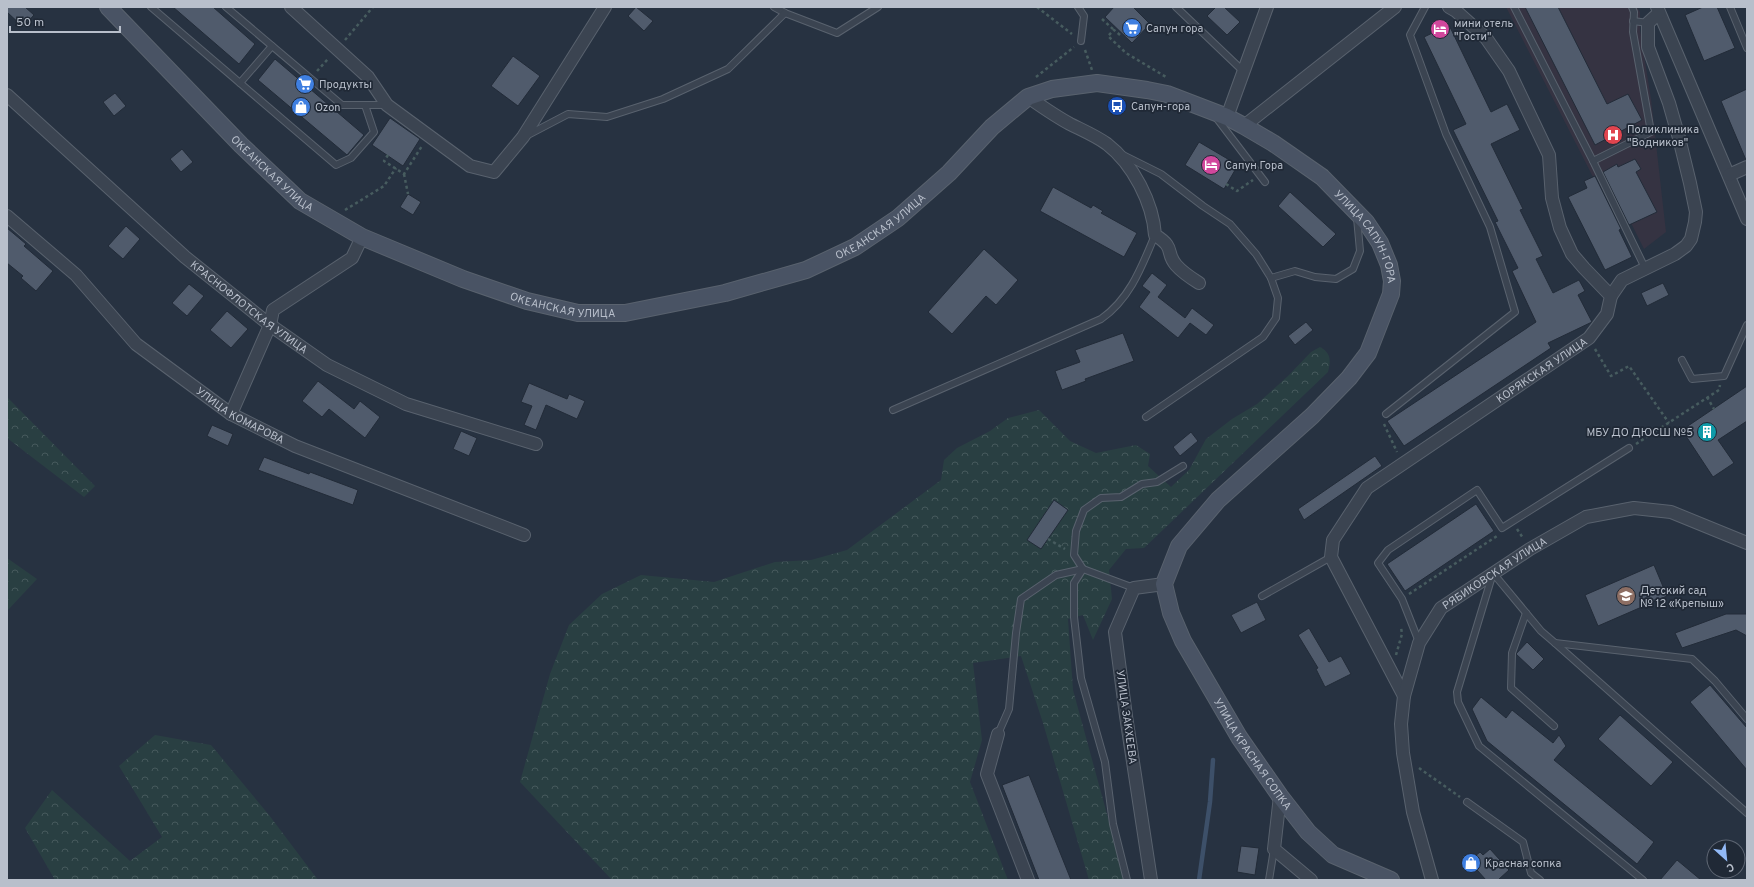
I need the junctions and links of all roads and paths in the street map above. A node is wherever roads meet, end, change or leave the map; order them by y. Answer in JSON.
{"nodes":[{"id":1,"x":108,"y":7,"type":"edge"},
{"id":2,"x":151,"y":7,"type":"edge"},
{"id":3,"x":226,"y":7,"type":"edge"},
{"id":4,"x":291,"y":7,"type":"edge"},
{"id":5,"x":373,"y":7,"type":"edge"},
{"id":6,"x":605,"y":7,"type":"edge"},
{"id":7,"x":774,"y":7,"type":"edge"},
{"id":8,"x":878,"y":7,"type":"edge"},
{"id":9,"x":1078,"y":7,"type":"edge"},
{"id":10,"x":1176,"y":7,"type":"edge"},
{"id":11,"x":1267,"y":7,"type":"edge"},
{"id":12,"x":1395,"y":7,"type":"edge"},
{"id":13,"x":1425,"y":7,"type":"edge"},
{"id":14,"x":1449,"y":7,"type":"edge"},
{"id":15,"x":1514,"y":7,"type":"edge"},
{"id":16,"x":1632,"y":7,"type":"edge"},
{"id":17,"x":1730,"y":7,"type":"edge"},
{"id":18,"x":1658,"y":10,"type":"edge"},
{"id":19,"x":785,"y":13,"type":"junction"},
{"id":20,"x":1102,"y":19,"type":"dead end"},
{"id":21,"x":1633,"y":21,"type":"junction"},
{"id":22,"x":1648,"y":23,"type":"junction"},
{"id":23,"x":1114,"y":30,"type":"junction"},
{"id":24,"x":1120,"y":36,"type":"dead end"},
{"id":25,"x":1081,"y":41,"type":"joint"},
{"id":26,"x":272,"y":46,"type":"junction"},
{"id":27,"x":1747,"y":48,"type":"edge"},
{"id":28,"x":337,"y":49,"type":"junction"},
{"id":29,"x":1243,"y":71,"type":"junction"},
{"id":30,"x":310,"y":78,"type":"junction"},
{"id":31,"x":1166,"y":78,"type":"dead end"},
{"id":32,"x":1033,"y":80,"type":"dead end"},
{"id":33,"x":240,"y":83,"type":"junction"},
{"id":34,"x":1052,"y":89,"type":"joint"},
{"id":35,"x":7,"y":95,"type":"edge"},
{"id":36,"x":1028,"y":97,"type":"junction"},
{"id":37,"x":365,"y":105,"type":"junction"},
{"id":38,"x":387,"y":105,"type":"junction"},
{"id":39,"x":1211,"y":112,"type":"junction"},
{"id":40,"x":1226,"y":118,"type":"junction"},
{"id":41,"x":1244,"y":126,"type":"junction"},
{"id":42,"x":429,"y":136,"type":"junction"},
{"id":43,"x":523,"y":137,"type":"junction"},
{"id":44,"x":1116,"y":152,"type":"junction"},
{"id":45,"x":388,"y":155,"type":"dead end"},
{"id":46,"x":1593,"y":162,"type":"junction"},
{"id":47,"x":1747,"y":167,"type":"edge"},
{"id":48,"x":396,"y":168,"type":"junction"},
{"id":49,"x":404,"y":174,"type":"junction"},
{"id":50,"x":1729,"y":176,"type":"junction"},
{"id":51,"x":1250,"y":182,"type":"dead end"},
{"id":52,"x":1265,"y":182,"type":"dead end"},
{"id":53,"x":1226,"y":184,"type":"dead end"},
{"id":54,"x":408,"y":194,"type":"dead end"},
{"id":55,"x":341,"y":212,"type":"dead end"},
{"id":56,"x":1357,"y":212,"type":"junction"},
{"id":57,"x":7,"y":216,"type":"edge"},
{"id":58,"x":1747,"y":219,"type":"edge"},
{"id":59,"x":1155,"y":235,"type":"junction"},
{"id":60,"x":362,"y":237,"type":"junction"},
{"id":61,"x":1645,"y":268,"type":"junction"},
{"id":62,"x":1271,"y":278,"type":"junction"},
{"id":63,"x":1199,"y":283,"type":"dead end"},
{"id":64,"x":1611,"y":296,"type":"junction"},
{"id":65,"x":270,"y":325,"type":"junction"},
{"id":66,"x":1747,"y":325,"type":"edge"},
{"id":67,"x":1589,"y":338,"type":"junction"},
{"id":68,"x":1682,"y":360,"type":"dead end"},
{"id":69,"x":1724,"y":376,"type":"junction"},
{"id":70,"x":1707,"y":398,"type":"junction"},
{"id":71,"x":1714,"y":408,"type":"dead end"},
{"id":72,"x":893,"y":410,"type":"dead end"},
{"id":73,"x":231,"y":414,"type":"junction"},
{"id":74,"x":1386,"y":414,"type":"joint"},
{"id":75,"x":1146,"y":417,"type":"dead end"},
{"id":76,"x":1669,"y":423,"type":"junction"},
{"id":77,"x":536,"y":444,"type":"dead end"},
{"id":78,"x":1629,"y":448,"type":"joint"},
{"id":79,"x":1403,"y":464,"type":"junction"},
{"id":80,"x":1183,"y":466,"type":"dead end"},
{"id":81,"x":1512,"y":522,"type":"junction"},
{"id":82,"x":1502,"y":528,"type":"junction"},
{"id":83,"x":524,"y":535,"type":"dead end"},
{"id":84,"x":1048,"y":538,"type":"dead end"},
{"id":85,"x":1747,"y":544,"type":"edge"},
{"id":86,"x":1530,"y":550,"type":"junction"},
{"id":87,"x":1074,"y":555,"type":"junction"},
{"id":88,"x":1331,"y":557,"type":"junction"},
{"id":89,"x":1083,"y":569,"type":"junction"},
{"id":90,"x":1494,"y":573,"type":"junction"},
{"id":91,"x":1164,"y":584,"type":"junction"},
{"id":92,"x":1134,"y":588,"type":"junction"},
{"id":93,"x":1262,"y":596,"type":"dead end"},
{"id":94,"x":1402,"y":599,"type":"junction"},
{"id":95,"x":1526,"y":613,"type":"junction"},
{"id":96,"x":1401,"y":626,"type":"dead end"},
{"id":97,"x":1555,"y":643,"type":"junction"},
{"id":98,"x":1419,"y":644,"type":"junction"},
{"id":99,"x":1392,"y":674,"type":"junction"},
{"id":100,"x":1404,"y":696,"type":"junction"},
{"id":101,"x":1747,"y":719,"type":"edge"},
{"id":102,"x":1554,"y":726,"type":"dead end"},
{"id":103,"x":998,"y":734,"type":"joint"},
{"id":104,"x":1414,"y":764,"type":"dead end"},
{"id":105,"x":1280,"y":796,"type":"junction"},
{"id":106,"x":1467,"y":802,"type":"joint"},
{"id":107,"x":1747,"y":813,"type":"edge"},
{"id":108,"x":1274,"y":849,"type":"junction"},
{"id":109,"x":1028,"y":880,"type":"edge"},
{"id":110,"x":1127,"y":880,"type":"edge"},
{"id":111,"x":1151,"y":880,"type":"edge"},
{"id":112,"x":1269,"y":880,"type":"edge"},
{"id":113,"x":1310,"y":880,"type":"edge"},
{"id":114,"x":1391,"y":880,"type":"edge"},
{"id":115,"x":1432,"y":880,"type":"edge"},
{"id":116,"x":1540,"y":880,"type":"edge"},
{"id":117,"x":1643,"y":880,"type":"edge"}],
"edges":[{"from":1,"to":60,"type":"main road","name":"ОКЕАНСКАЯ УЛИЦА"},
{"from":2,"to":33,"type":"lane"},
{"from":3,"to":26,"type":"lane"},
{"from":4,"to":28,"type":"street"},
{"from":5,"to":28,"type":"path"},
{"from":6,"to":43,"type":"street"},
{"from":7,"to":19,"type":"lane"},
{"from":8,"to":19,"type":"lane"},
{"from":9,"to":25,"type":"lane"},
{"from":10,"to":29,"type":"lane"},
{"from":11,"to":29,"type":"street"},
{"from":12,"to":41,"type":"street"},
{"from":13,"to":74,"type":"lane"},
{"from":14,"to":64,"type":"street"},
{"from":15,"to":46,"type":"lane"},
{"from":16,"to":21,"type":"lane"},
{"from":17,"to":27,"type":"lane"},
{"from":18,"to":22,"type":"street"},
{"from":18,"to":50,"type":"street"},
{"from":19,"to":43,"type":"lane"},
{"from":20,"to":23,"type":"path"},
{"from":21,"to":22,"type":"lane"},
{"from":21,"to":46,"type":"lane"},
{"from":22,"to":61,"type":"street","name":"КОРЯКСКАЯ УЛИЦА"},
{"from":23,"to":24,"type":"path"},
{"from":23,"to":31,"type":"path"},
{"from":25,"to":32,"type":"path"},
{"from":26,"to":30,"type":"lane"},
{"from":26,"to":33,"type":"lane"},
{"from":28,"to":30,"type":"path"},
{"from":28,"to":38,"type":"street"},
{"from":29,"to":40,"type":"street"},
{"from":30,"to":37,"type":"lane"},
{"from":33,"to":37,"type":"lane"},
{"from":34,"to":36,"type":"main road","name":"ОКЕАНСКАЯ УЛИЦА"},
{"from":34,"to":39,"type":"main road","name":"УЛИЦА САПУН-ГОРА"},
{"from":35,"to":65,"type":"street","name":"КРАСНОФЛОТСКАЯ УЛИЦА"},
{"from":36,"to":44,"type":"street"},
{"from":36,"to":60,"type":"main road","name":"ОКЕАНСКАЯ УЛИЦА"},
{"from":37,"to":38,"type":"lane"},
{"from":38,"to":42,"type":"street"},
{"from":39,"to":40,"type":"main road","name":"УЛИЦА САПУН-ГОРА"},
{"from":39,"to":52,"type":"lane"},
{"from":40,"to":41,"type":"main road","name":"УЛИЦА САПУН-ГОРА"},
{"from":41,"to":56,"type":"main road","name":"УЛИЦА САПУН-ГОРА"},
{"from":42,"to":43,"type":"street"},
{"from":42,"to":49,"type":"path"},
{"from":44,"to":59,"type":"street"},
{"from":44,"to":62,"type":"lane"},
{"from":45,"to":48,"type":"path"},
{"from":46,"to":61,"type":"lane"},
{"from":47,"to":50,"type":"street"},
{"from":48,"to":49,"type":"path"},
{"from":48,"to":55,"type":"path"},
{"from":49,"to":54,"type":"path"},
{"from":50,"to":58,"type":"street"},
{"from":51,"to":53,"type":"path"},
{"from":56,"to":62,"type":"lane"},
{"from":56,"to":91,"type":"main road","name":"УЛИЦА САПУН-ГОРА"},
{"from":57,"to":73,"type":"street","name":"УЛИЦА КОМАРОВА"},
{"from":59,"to":63,"type":"street"},
{"from":59,"to":72,"type":"lane"},
{"from":60,"to":65,"type":"street"},
{"from":61,"to":64,"type":"street","name":"КОРЯКСКАЯ УЛИЦА"},
{"from":62,"to":75,"type":"lane"},
{"from":64,"to":67,"type":"street","name":"КОРЯКСКАЯ УЛИЦА"},
{"from":65,"to":73,"type":"street"},
{"from":65,"to":77,"type":"street","name":"КРАСНОФЛОТСКАЯ УЛИЦА"},
{"from":66,"to":69,"type":"lane"},
{"from":67,"to":76,"type":"path"},
{"from":67,"to":79,"type":"street","name":"КОРЯКСКАЯ УЛИЦА"},
{"from":68,"to":69,"type":"lane"},
{"from":69,"to":70,"type":"path"},
{"from":70,"to":71,"type":"path"},
{"from":70,"to":76,"type":"path"},
{"from":73,"to":83,"type":"street","name":"УЛИЦА КОМАРОВА"},
{"from":74,"to":79,"type":"path"},
{"from":76,"to":78,"type":"path"},
{"from":78,"to":81,"type":"lane"},
{"from":79,"to":88,"type":"street","name":"КОРЯКСКАЯ УЛИЦА"},
{"from":80,"to":87,"type":"lane"},
{"from":81,"to":82,"type":"lane"},
{"from":81,"to":86,"type":"path"},
{"from":82,"to":94,"type":"path"},
{"from":82,"to":94,"type":"lane"},
{"from":84,"to":87,"type":"path"},
{"from":85,"to":86,"type":"street","name":"РЯБИКОВСКАЯ УЛИЦА"},
{"from":86,"to":90,"type":"street","name":"РЯБИКОВСКАЯ УЛИЦА"},
{"from":87,"to":89,"type":"lane"},
{"from":88,"to":93,"type":"lane"},
{"from":88,"to":99,"type":"street"},
{"from":89,"to":92,"type":"lane"},
{"from":89,"to":103,"type":"lane"},
{"from":89,"to":110,"type":"lane"},
{"from":90,"to":95,"type":"lane"},
{"from":90,"to":98,"type":"street","name":"РЯБИКОВСКАЯ УЛИЦА"},
{"from":90,"to":117,"type":"lane"},
{"from":91,"to":92,"type":"street"},
{"from":91,"to":105,"type":"main road","name":"УЛИЦА КРАСНАЯ СОПКА"},
{"from":92,"to":111,"type":"street","name":"УЛИЦА ЗАКХЕЕВА"},
{"from":94,"to":98,"type":"lane"},
{"from":95,"to":97,"type":"lane"},
{"from":95,"to":102,"type":"lane"},
{"from":96,"to":99,"type":"path"},
{"from":97,"to":101,"type":"lane"},
{"from":97,"to":107,"type":"lane"},
{"from":98,"to":100,"type":"street","name":"РЯБИКОВСКАЯ УЛИЦА"},
{"from":99,"to":100,"type":"street"},
{"from":100,"to":115,"type":"street","name":"РЯБИКОВСКАЯ УЛИЦА"},
{"from":103,"to":109,"type":"street"},
{"from":104,"to":106,"type":"path"},
{"from":105,"to":108,"type":"street"},
{"from":105,"to":114,"type":"main road","name":"УЛИЦА КРАСНАЯ СОПКА"},
{"from":106,"to":116,"type":"lane"},
{"from":108,"to":112,"type":"lane"},
{"from":108,"to":113,"type":"street"}]}
